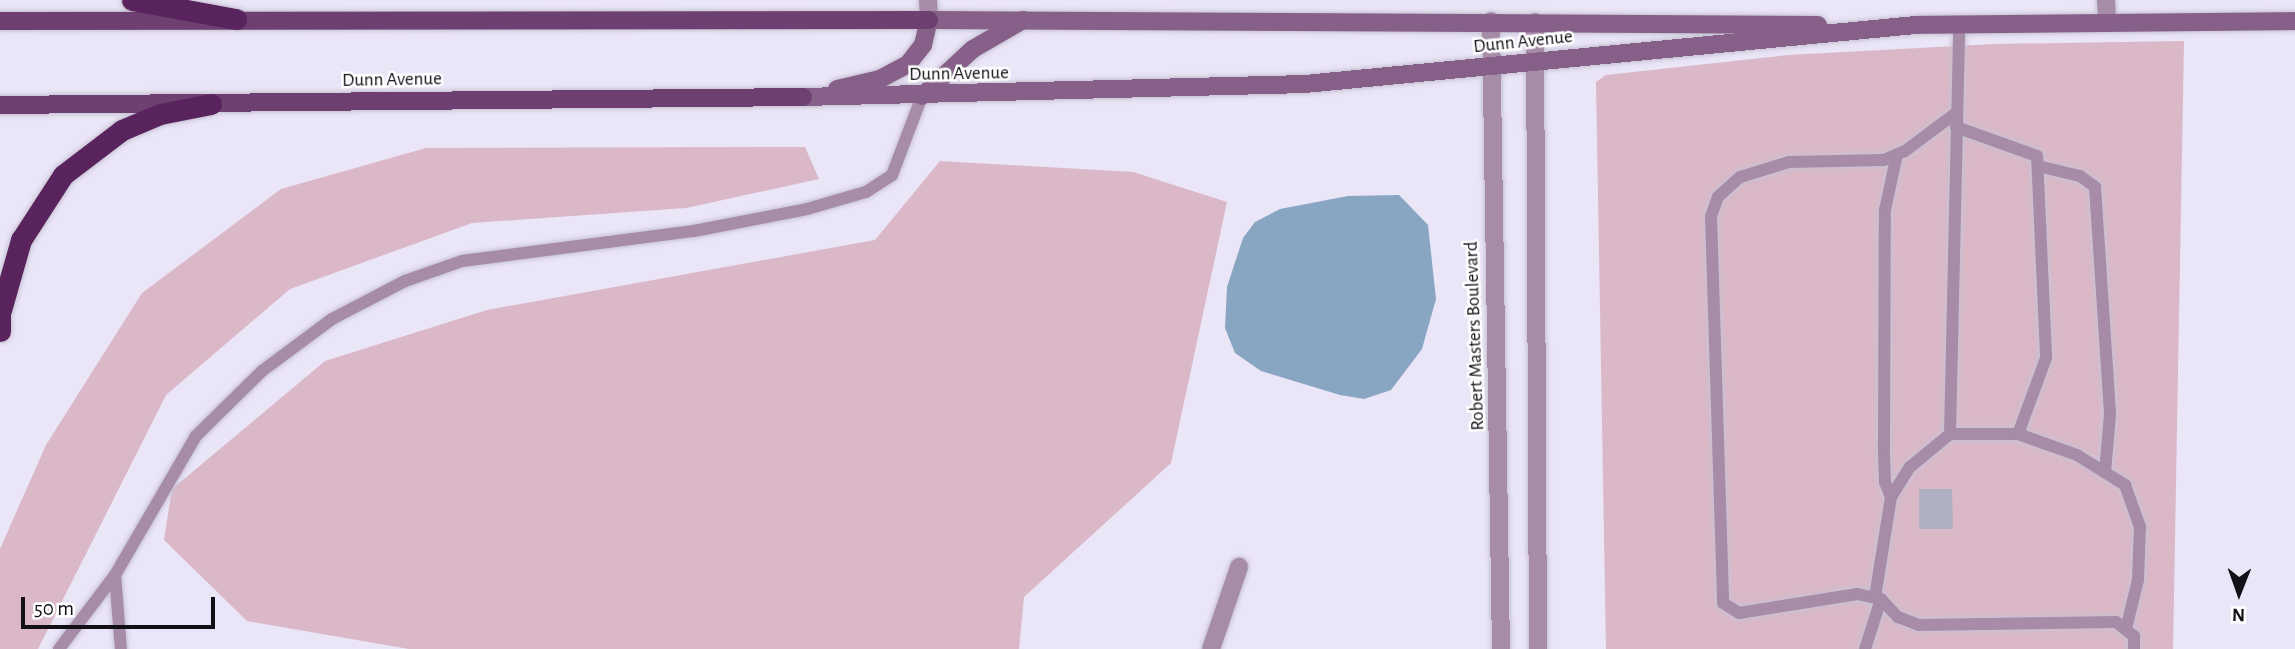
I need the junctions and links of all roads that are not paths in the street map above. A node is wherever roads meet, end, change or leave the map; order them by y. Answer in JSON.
{"nodes":[{"id":1,"x":132,"y":0,"type":"edge"},
{"id":2,"x":928,"y":0,"type":"edge"},
{"id":3,"x":2106,"y":0,"type":"edge"},
{"id":4,"x":236,"y":19,"type":"junction"},
{"id":5,"x":929,"y":20,"type":"junction"},
{"id":6,"x":1023,"y":20,"type":"junction"},
{"id":7,"x":0,"y":21,"type":"edge"},
{"id":8,"x":1491,"y":21,"type":"junction"},
{"id":9,"x":2295,"y":21,"type":"edge"},
{"id":10,"x":1535,"y":22,"type":"junction"},
{"id":11,"x":2107,"y":22,"type":"junction"},
{"id":12,"x":1959,"y":23,"type":"junction"},
{"id":13,"x":1916,"y":25,"type":"junction"},
{"id":14,"x":1535,"y":61,"type":"junction"},
{"id":15,"x":1491,"y":66,"type":"junction"},
{"id":16,"x":922,"y":96,"type":"junction"},
{"id":17,"x":803,"y":97,"type":"junction"},
{"id":18,"x":211,"y":104,"type":"junction"},
{"id":19,"x":0,"y":105,"type":"edge"},
{"id":20,"x":1956,"y":113,"type":"junction"},
{"id":21,"x":1956,"y":127,"type":"junction"},
{"id":22,"x":1896,"y":154,"type":"junction"},
{"id":23,"x":2038,"y":166,"type":"junction"},
{"id":24,"x":0,"y":302,"type":"edge"},
{"id":25,"x":1,"y":310,"type":"edge"},
{"id":26,"x":0,"y":331,"type":"edge"},
{"id":27,"x":1950,"y":434,"type":"junction"},
{"id":28,"x":2018,"y":434,"type":"junction"},
{"id":29,"x":2105,"y":472,"type":"junction"},
{"id":30,"x":1891,"y":498,"type":"junction"},
{"id":31,"x":1239,"y":567,"type":"dead end"},
{"id":32,"x":115,"y":575,"type":"junction"},
{"id":33,"x":1878,"y":598,"type":"junction"},
{"id":34,"x":2126,"y":629,"type":"junction"},
{"id":35,"x":59,"y":649,"type":"edge"},
{"id":36,"x":121,"y":649,"type":"edge"},
{"id":37,"x":1211,"y":649,"type":"edge"},
{"id":38,"x":1501,"y":649,"type":"edge"},
{"id":39,"x":1538,"y":649,"type":"edge"},
{"id":40,"x":1866,"y":649,"type":"edge"},
{"id":41,"x":2134,"y":649,"type":"edge"}],
"edges":[{"from":1,"to":4,"type":"highway"},
{"from":2,"to":5,"type":"street"},
{"from":3,"to":11,"type":"street"},
{"from":4,"to":5,"type":"main road","name":"Dunn Avenue"},
{"from":4,"to":7,"type":"main road","name":"Dunn Avenue"},
{"from":5,"to":6,"type":"main road","name":"Dunn Avenue"},
{"from":5,"to":17,"type":"main road"},
{"from":6,"to":8,"type":"main road","name":"Dunn Avenue"},
{"from":6,"to":16,"type":"main road"},
{"from":8,"to":10,"type":"main road","name":"Dunn Avenue"},
{"from":8,"to":15,"type":"street","name":"Robert Masters Boulevard"},
{"from":9,"to":11,"type":"main road","name":"Dunn Avenue"},
{"from":10,"to":13,"type":"main road","name":"Dunn Avenue"},
{"from":10,"to":14,"type":"street"},
{"from":11,"to":12,"type":"main road","name":"Dunn Avenue"},
{"from":12,"to":13,"type":"main road","name":"Dunn Avenue"},
{"from":12,"to":20,"type":"lane"},
{"from":13,"to":14,"type":"main road","name":"Dunn Avenue"},
{"from":14,"to":15,"type":"main road","name":"Dunn Avenue"},
{"from":14,"to":39,"type":"street"},
{"from":15,"to":16,"type":"main road","name":"Dunn Avenue"},
{"from":15,"to":38,"type":"street","name":"Robert Masters Boulevard"},
{"from":16,"to":17,"type":"main road","name":"Dunn Avenue"},
{"from":16,"to":32,"type":"lane"},
{"from":17,"to":18,"type":"main road","name":"Dunn Avenue"},
{"from":18,"to":19,"type":"main road","name":"Dunn Avenue"},
{"from":18,"to":25,"type":"highway"},
{"from":20,"to":21,"type":"lane"},
{"from":20,"to":22,"type":"lane"},
{"from":21,"to":23,"type":"lane"},
{"from":21,"to":27,"type":"lane"},
{"from":22,"to":30,"type":"lane"},
{"from":22,"to":33,"type":"lane"},
{"from":23,"to":28,"type":"lane"},
{"from":23,"to":29,"type":"lane"},
{"from":24,"to":25,"type":"highway"},
{"from":25,"to":26,"type":"highway"},
{"from":27,"to":28,"type":"lane"},
{"from":27,"to":30,"type":"lane"},
{"from":28,"to":29,"type":"lane"},
{"from":29,"to":34,"type":"lane"},
{"from":30,"to":33,"type":"lane"},
{"from":31,"to":37,"type":"street"},
{"from":32,"to":35,"type":"lane"},
{"from":32,"to":36,"type":"lane"},
{"from":33,"to":34,"type":"lane"},
{"from":33,"to":40,"type":"lane"},
{"from":34,"to":41,"type":"lane"}]}
